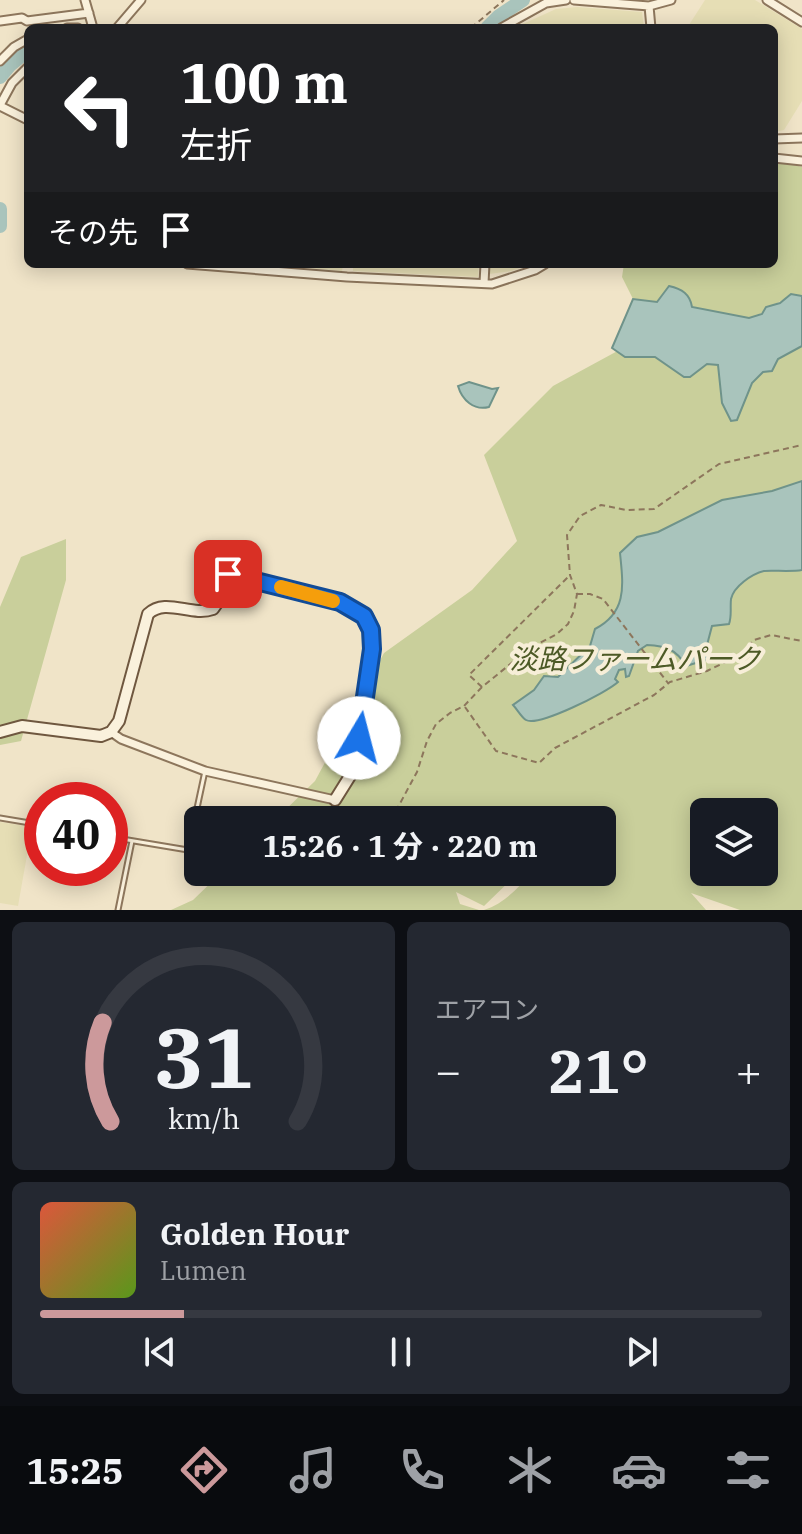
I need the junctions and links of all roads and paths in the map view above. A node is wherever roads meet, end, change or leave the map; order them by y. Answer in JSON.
{"nodes":[{"id":1,"x":85,"y":0,"type":"edge"},
{"id":2,"x":141,"y":0,"type":"edge"},
{"id":3,"x":504,"y":0,"type":"edge"},
{"id":4,"x":566,"y":0,"type":"edge"},
{"id":5,"x":574,"y":0,"type":"edge"},
{"id":6,"x":671,"y":0,"type":"edge"},
{"id":7,"x":767,"y":0,"type":"edge"},
{"id":8,"x":649,"y":6,"type":"junction"},
{"id":9,"x":89,"y":13,"type":"junction"},
{"id":10,"x":0,"y":21,"type":"edge"},
{"id":11,"x":802,"y":22,"type":"edge"},
{"id":12,"x":92,"y":24,"type":"edge"},
{"id":13,"x":120,"y":24,"type":"edge"},
{"id":14,"x":476,"y":24,"type":"edge"},
{"id":15,"x":509,"y":24,"type":"edge"},
{"id":16,"x":651,"y":24,"type":"edge"},
{"id":17,"x":24,"y":41,"type":"edge"},
{"id":18,"x":0,"y":61,"type":"edge"},
{"id":19,"x":24,"y":71,"type":"edge"},
{"id":20,"x":0,"y":106,"type":"edge"},
{"id":21,"x":24,"y":118,"type":"edge"},
{"id":22,"x":802,"y":138,"type":"edge"},
{"id":23,"x":778,"y":139,"type":"edge"},
{"id":24,"x":778,"y":158,"type":"edge"},
{"id":25,"x":802,"y":161,"type":"edge"},
{"id":26,"x":247,"y":268,"type":"edge"},
{"id":27,"x":348,"y":268,"type":"edge"},
{"id":28,"x":485,"y":268,"type":"edge"},
{"id":29,"x":538,"y":268,"type":"edge"},
{"id":30,"x":347,"y":277,"type":"junction"},
{"id":31,"x":484,"y":283,"type":"junction"},
{"id":32,"x":802,"y":445,"type":"edge"},
{"id":33,"x":570,"y":575,"type":"junction"},
{"id":34,"x":577,"y":594,"type":"junction"},
{"id":35,"x":802,"y":641,"type":"edge"},
{"id":36,"x":669,"y":684,"type":"junction"},
{"id":37,"x":482,"y":687,"type":"junction"},
{"id":38,"x":464,"y":706,"type":"junction"},
{"id":39,"x":0,"y":732,"type":"edge"},
{"id":40,"x":111,"y":732,"type":"junction"},
{"id":41,"x":205,"y":771,"type":"junction"},
{"id":42,"x":335,"y":800,"type":"joint"},
{"id":43,"x":399,"y":806,"type":"edge"},
{"id":44,"x":0,"y":818,"type":"edge"},
{"id":45,"x":24,"y":822,"type":"edge"},
{"id":46,"x":128,"y":840,"type":"edge"},
{"id":47,"x":132,"y":841,"type":"junction"},
{"id":48,"x":118,"y":910,"type":"edge"}],
"edges":[{"from":1,"to":9,"type":"street"},
{"from":2,"to":13,"type":"street"},
{"from":3,"to":14,"type":"path"},
{"from":4,"to":15,"type":"street"},
{"from":5,"to":8,"type":"street"},
{"from":6,"to":8,"type":"street"},
{"from":7,"to":11,"type":"street"},
{"from":8,"to":16,"type":"street"},
{"from":9,"to":10,"type":"street"},
{"from":9,"to":12,"type":"street"},
{"from":17,"to":18,"type":"street"},
{"from":19,"to":20,"type":"street"},
{"from":20,"to":21,"type":"street"},
{"from":22,"to":23,"type":"street"},
{"from":24,"to":25,"type":"street"},
{"from":26,"to":30,"type":"street"},
{"from":27,"to":30,"type":"street"},
{"from":28,"to":31,"type":"street"},
{"from":29,"to":31,"type":"street"},
{"from":30,"to":31,"type":"street"},
{"from":32,"to":33,"type":"path"},
{"from":33,"to":34,"type":"path"},
{"from":33,"to":37,"type":"path"},
{"from":34,"to":36,"type":"path"},
{"from":34,"to":37,"type":"path"},
{"from":35,"to":36,"type":"path"},
{"from":36,"to":38,"type":"path"},
{"from":37,"to":38,"type":"path"},
{"from":38,"to":43,"type":"path"},
{"from":39,"to":40,"type":"street"},
{"from":40,"to":41,"type":"street"},
{"from":40,"to":42,"type":"street"},
{"from":41,"to":42,"type":"street"},
{"from":41,"to":47,"type":"lane"},
{"from":44,"to":45,"type":"lane"},
{"from":46,"to":47,"type":"lane"},
{"from":47,"to":48,"type":"lane"}]}
